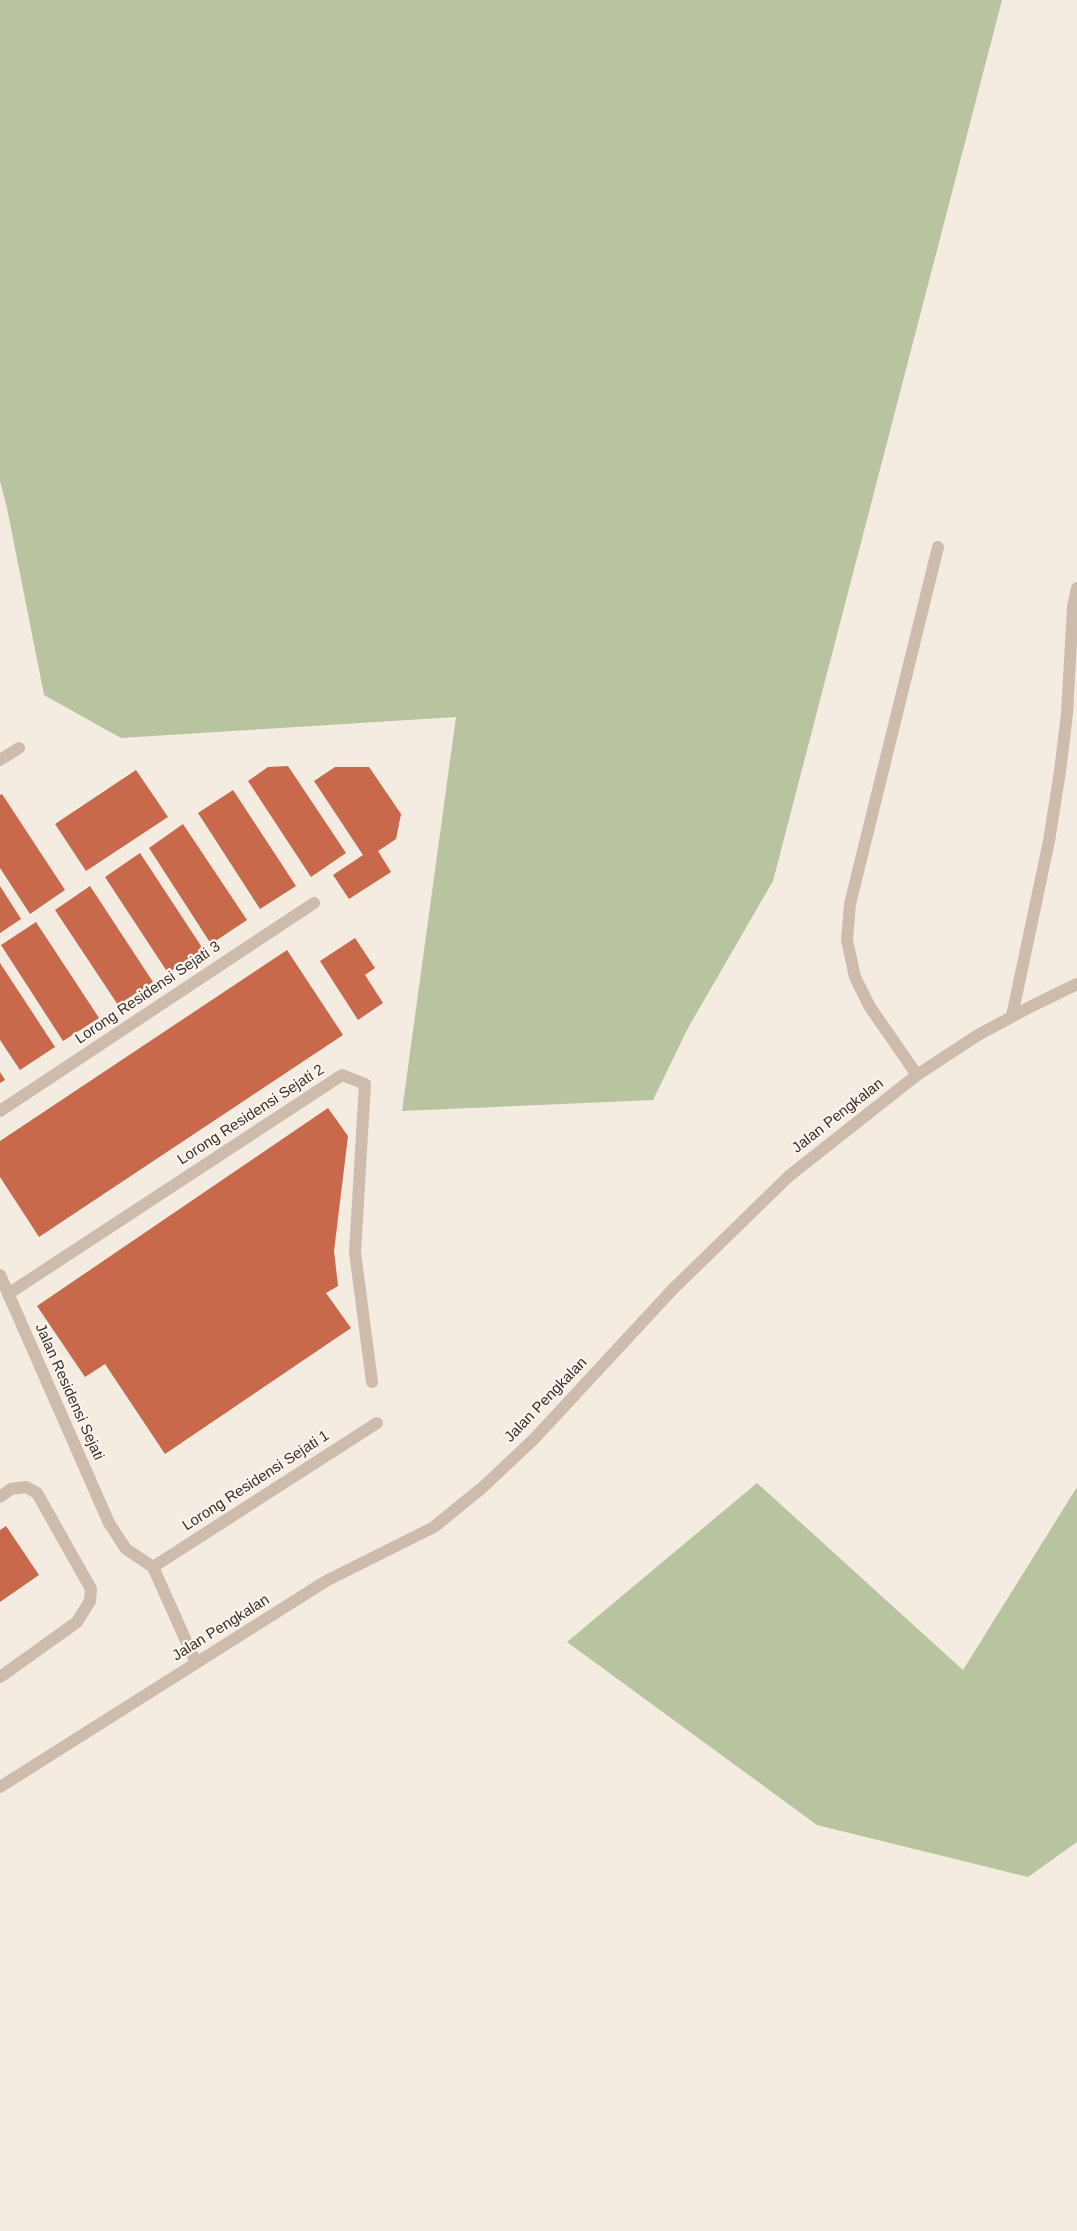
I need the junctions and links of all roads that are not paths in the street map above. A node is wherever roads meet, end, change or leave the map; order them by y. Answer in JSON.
{"nodes":[{"id":1,"x":938,"y":547,"type":"dead end"},
{"id":2,"x":1077,"y":588,"type":"edge"},
{"id":3,"x":19,"y":748,"type":"dead end"},
{"id":4,"x":0,"y":760,"type":"edge"},
{"id":5,"x":314,"y":903,"type":"dead end"},
{"id":6,"x":1077,"y":984,"type":"edge"},
{"id":7,"x":1012,"y":1016,"type":"junction"},
{"id":8,"x":917,"y":1075,"type":"junction"},
{"id":9,"x":0,"y":1111,"type":"edge"},
{"id":10,"x":0,"y":1275,"type":"edge"},
{"id":11,"x":8,"y":1294,"type":"junction"},
{"id":12,"x":372,"y":1382,"type":"dead end"},
{"id":13,"x":377,"y":1423,"type":"dead end"},
{"id":14,"x":0,"y":1497,"type":"edge"},
{"id":15,"x":153,"y":1567,"type":"junction"},
{"id":16,"x":196,"y":1663,"type":"junction"},
{"id":17,"x":0,"y":1677,"type":"edge"},
{"id":18,"x":0,"y":1787,"type":"edge"}],
"edges":[{"from":1,"to":8,"type":"street"},
{"from":2,"to":7,"type":"street"},
{"from":3,"to":4,"type":"street"},
{"from":5,"to":9,"type":"street","name":"Lorong Residensi Sejati 3"},
{"from":6,"to":7,"type":"street","name":"Jalan Pengkalan"},
{"from":7,"to":8,"type":"street","name":"Jalan Pengkalan"},
{"from":8,"to":16,"type":"street","name":"Jalan Pengkalan"},
{"from":10,"to":11,"type":"street","name":"Jalan Residensi Sejati"},
{"from":11,"to":12,"type":"street","name":"Lorong Residensi Sejati 2"},
{"from":11,"to":15,"type":"street","name":"Jalan Residensi Sejati"},
{"from":13,"to":15,"type":"street","name":"Lorong Residensi Sejati 1"},
{"from":14,"to":17,"type":"street"},
{"from":15,"to":16,"type":"street"},
{"from":16,"to":18,"type":"street","name":"Jalan Pengkalan"}]}
